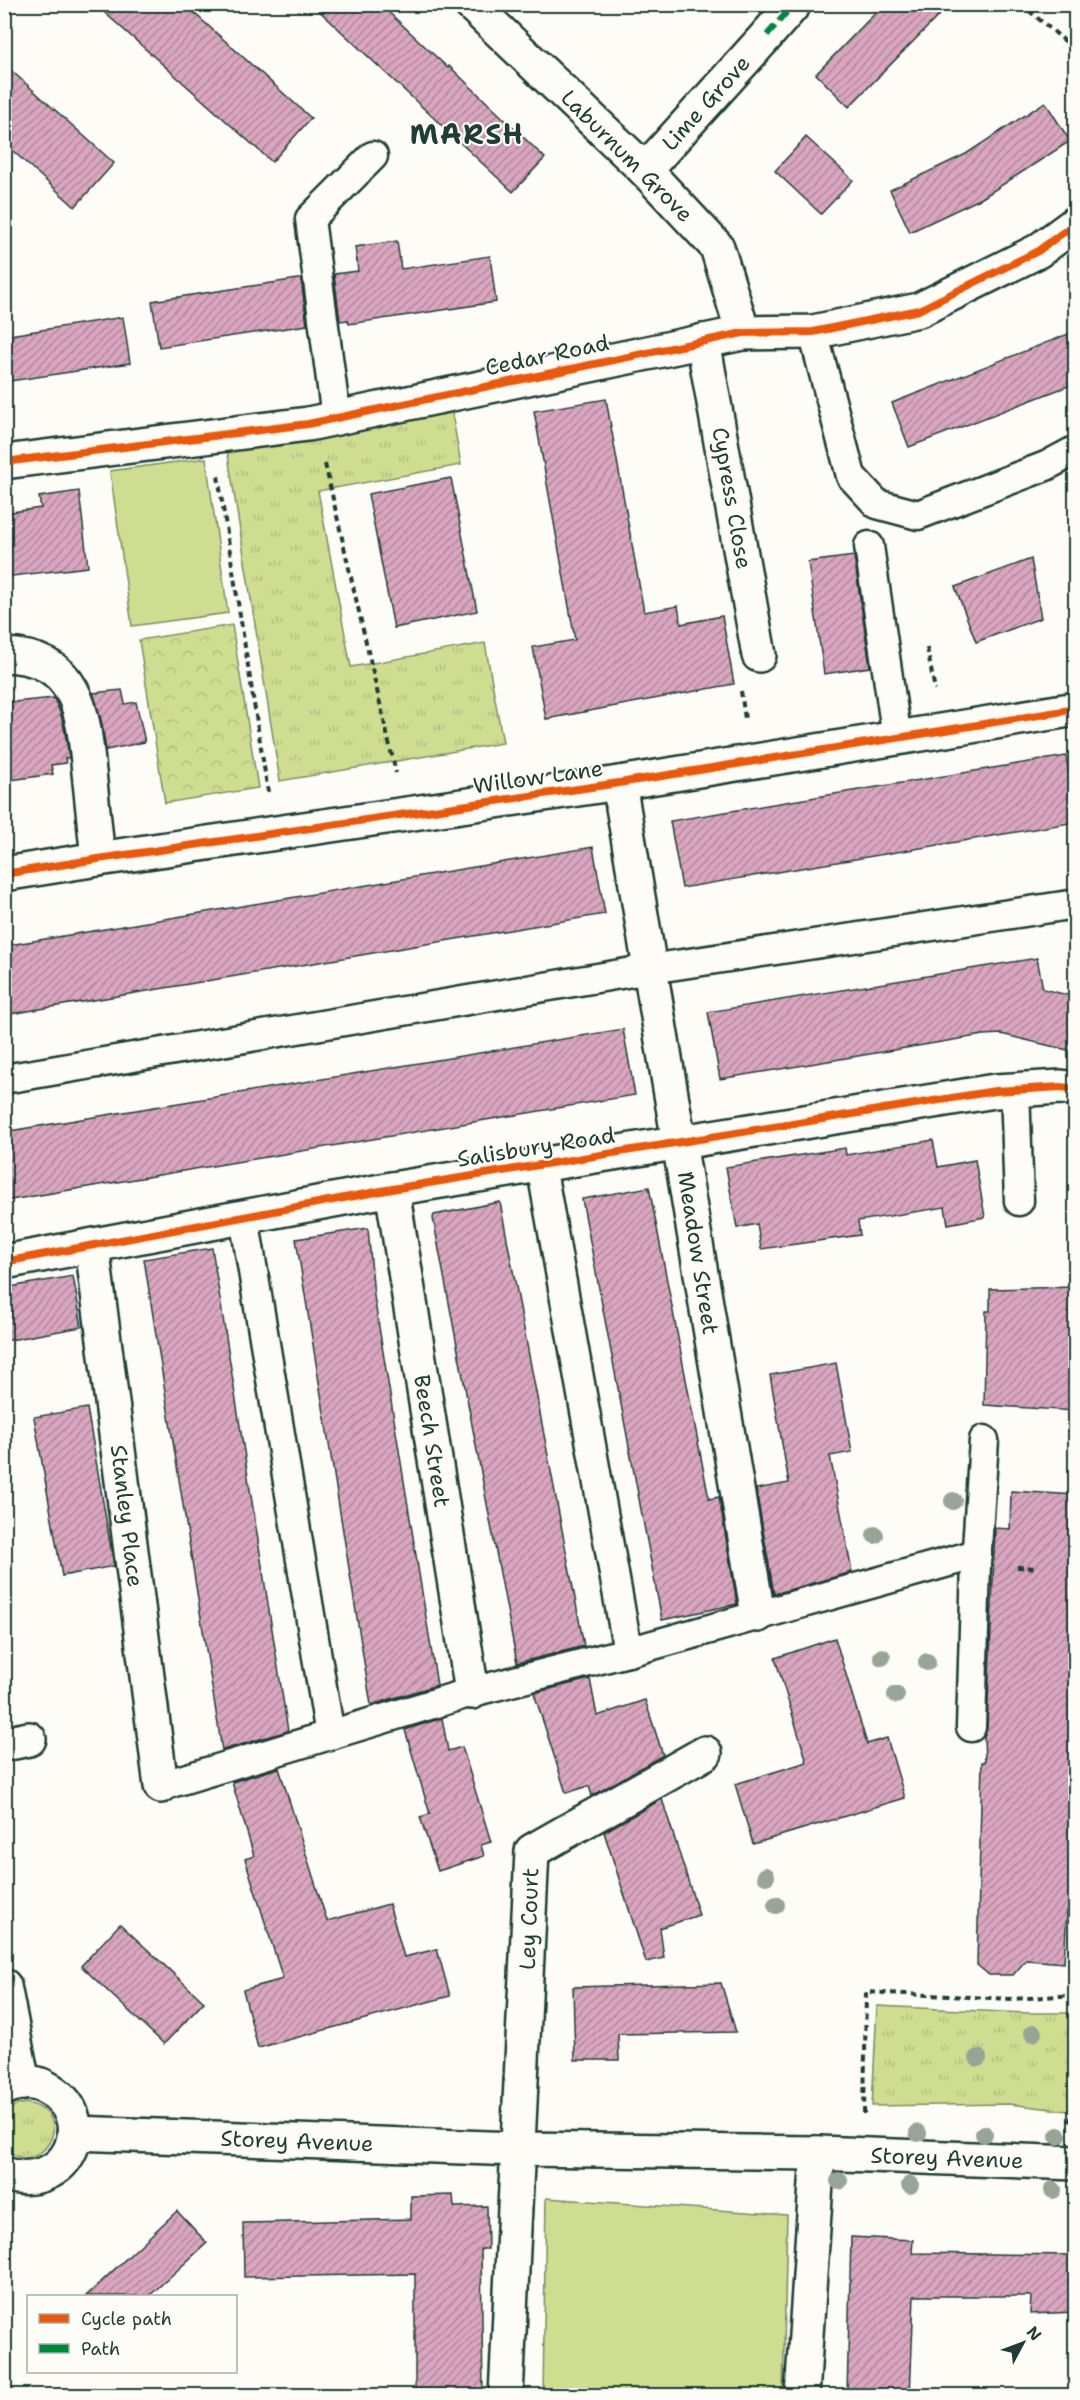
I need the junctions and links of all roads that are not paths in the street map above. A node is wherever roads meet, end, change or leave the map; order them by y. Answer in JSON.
{"nodes":[{"id":1,"x":471,"y":4,"type":"edge"},
{"id":2,"x":794,"y":4,"type":"edge"},
{"id":3,"x":373,"y":156,"type":"dead end"},
{"id":4,"x":645,"y":170,"type":"junction"},
{"id":5,"x":1076,"y":223,"type":"edge"},
{"id":6,"x":813,"y":332,"type":"junction"},
{"id":7,"x":743,"y":333,"type":"junction"},
{"id":8,"x":703,"y":341,"type":"junction"},
{"id":9,"x":326,"y":421,"type":"junction"},
{"id":10,"x":1076,"y":450,"type":"edge"},
{"id":11,"x":4,"y":462,"type":"edge"},
{"id":12,"x":870,"y":546,"type":"dead end"},
{"id":13,"x":4,"y":655,"type":"edge"},
{"id":14,"x":759,"y":656,"type":"road end"},
{"id":15,"x":1076,"y":710,"type":"edge"},
{"id":16,"x":897,"y":739,"type":"junction"},
{"id":17,"x":619,"y":783,"type":"junction"},
{"id":18,"x":98,"y":858,"type":"junction"},
{"id":19,"x":4,"y":874,"type":"edge"},
{"id":20,"x":1076,"y":904,"type":"edge"},
{"id":21,"x":650,"y":969,"type":"junction"},
{"id":22,"x":4,"y":1079,"type":"edge"},
{"id":23,"x":1014,"y":1089,"type":"junction"},
{"id":24,"x":1076,"y":1089,"type":"edge"},
{"id":25,"x":680,"y":1142,"type":"junction"},
{"id":26,"x":541,"y":1165,"type":"junction"},
{"id":27,"x":392,"y":1189,"type":"junction"},
{"id":28,"x":1019,"y":1202,"type":"dead end"},
{"id":29,"x":244,"y":1217,"type":"junction"},
{"id":30,"x":92,"y":1246,"type":"junction"},
{"id":31,"x":4,"y":1262,"type":"edge"},
{"id":32,"x":984,"y":1440,"type":"dead end"},
{"id":33,"x":977,"y":1554,"type":"junction"},
{"id":34,"x":758,"y":1615,"type":"junction"},
{"id":35,"x":628,"y":1652,"type":"junction"},
{"id":36,"x":472,"y":1692,"type":"junction"},
{"id":37,"x":971,"y":1727,"type":"dead end"},
{"id":38,"x":330,"y":1735,"type":"junction"},
{"id":39,"x":705,"y":1754,"type":"dead end"},
{"id":40,"x":161,"y":1786,"type":"joint"},
{"id":41,"x":4,"y":1986,"type":"edge"},
{"id":42,"x":14,"y":2085,"type":"edge"},
{"id":43,"x":75,"y":2133,"type":"junction"},
{"id":44,"x":519,"y":2149,"type":"junction"},
{"id":45,"x":818,"y":2153,"type":"junction"},
{"id":46,"x":1076,"y":2163,"type":"edge"},
{"id":47,"x":4,"y":2174,"type":"edge"},
{"id":48,"x":506,"y":2396,"type":"edge"},
{"id":49,"x":802,"y":2396,"type":"edge"}],
"edges":[{"from":1,"to":4,"type":"street","name":"Laburnum Grove"},
{"from":2,"to":4,"type":"street","name":"Lime Grove"},
{"from":3,"to":9,"type":"lane"},
{"from":4,"to":7,"type":"street","name":"Laburnum Grove"},
{"from":5,"to":6,"type":"street","name":"Cedar Road"},
{"from":6,"to":7,"type":"street","name":"Cedar Road"},
{"from":6,"to":10,"type":"lane"},
{"from":7,"to":8,"type":"street","name":"Cedar Road"},
{"from":8,"to":9,"type":"street","name":"Cedar Road"},
{"from":8,"to":14,"type":"street","name":"Cypress Close"},
{"from":9,"to":11,"type":"street","name":"Cedar Road"},
{"from":12,"to":16,"type":"lane"},
{"from":13,"to":18,"type":"street"},
{"from":15,"to":16,"type":"street","name":"Willow Lane"},
{"from":16,"to":17,"type":"street","name":"Willow Lane"},
{"from":17,"to":18,"type":"street","name":"Willow Lane"},
{"from":17,"to":21,"type":"street","name":"Meadow Street"},
{"from":18,"to":19,"type":"street","name":"Willow Lane"},
{"from":20,"to":21,"type":"lane"},
{"from":21,"to":22,"type":"lane"},
{"from":21,"to":25,"type":"street","name":"Meadow Street"},
{"from":23,"to":24,"type":"street","name":"Salisbury Road"},
{"from":23,"to":25,"type":"street","name":"Salisbury Road"},
{"from":23,"to":28,"type":"lane"},
{"from":25,"to":26,"type":"street","name":"Salisbury Road"},
{"from":25,"to":34,"type":"street","name":"Meadow Street"},
{"from":26,"to":27,"type":"street","name":"Salisbury Road"},
{"from":26,"to":35,"type":"lane"},
{"from":27,"to":29,"type":"street","name":"Salisbury Road"},
{"from":27,"to":36,"type":"street","name":"Beech Street"},
{"from":29,"to":30,"type":"street","name":"Salisbury Road"},
{"from":29,"to":38,"type":"lane"},
{"from":30,"to":31,"type":"street","name":"Salisbury Road"},
{"from":30,"to":40,"type":"street","name":"Stanley Place"},
{"from":32,"to":33,"type":"lane"},
{"from":33,"to":34,"type":"lane"},
{"from":33,"to":37,"type":"lane"},
{"from":34,"to":35,"type":"lane"},
{"from":35,"to":36,"type":"lane"},
{"from":36,"to":38,"type":"lane"},
{"from":38,"to":40,"type":"lane"},
{"from":39,"to":44,"type":"street","name":"Ley Court"},
{"from":41,"to":42,"type":"street"},
{"from":42,"to":43,"type":"street"},
{"from":43,"to":44,"type":"street","name":"Storey Avenue"},
{"from":43,"to":47,"type":"street"},
{"from":44,"to":45,"type":"street","name":"Storey Avenue"},
{"from":44,"to":48,"type":"street"},
{"from":45,"to":46,"type":"street","name":"Storey Avenue"},
{"from":45,"to":49,"type":"street"}]}
